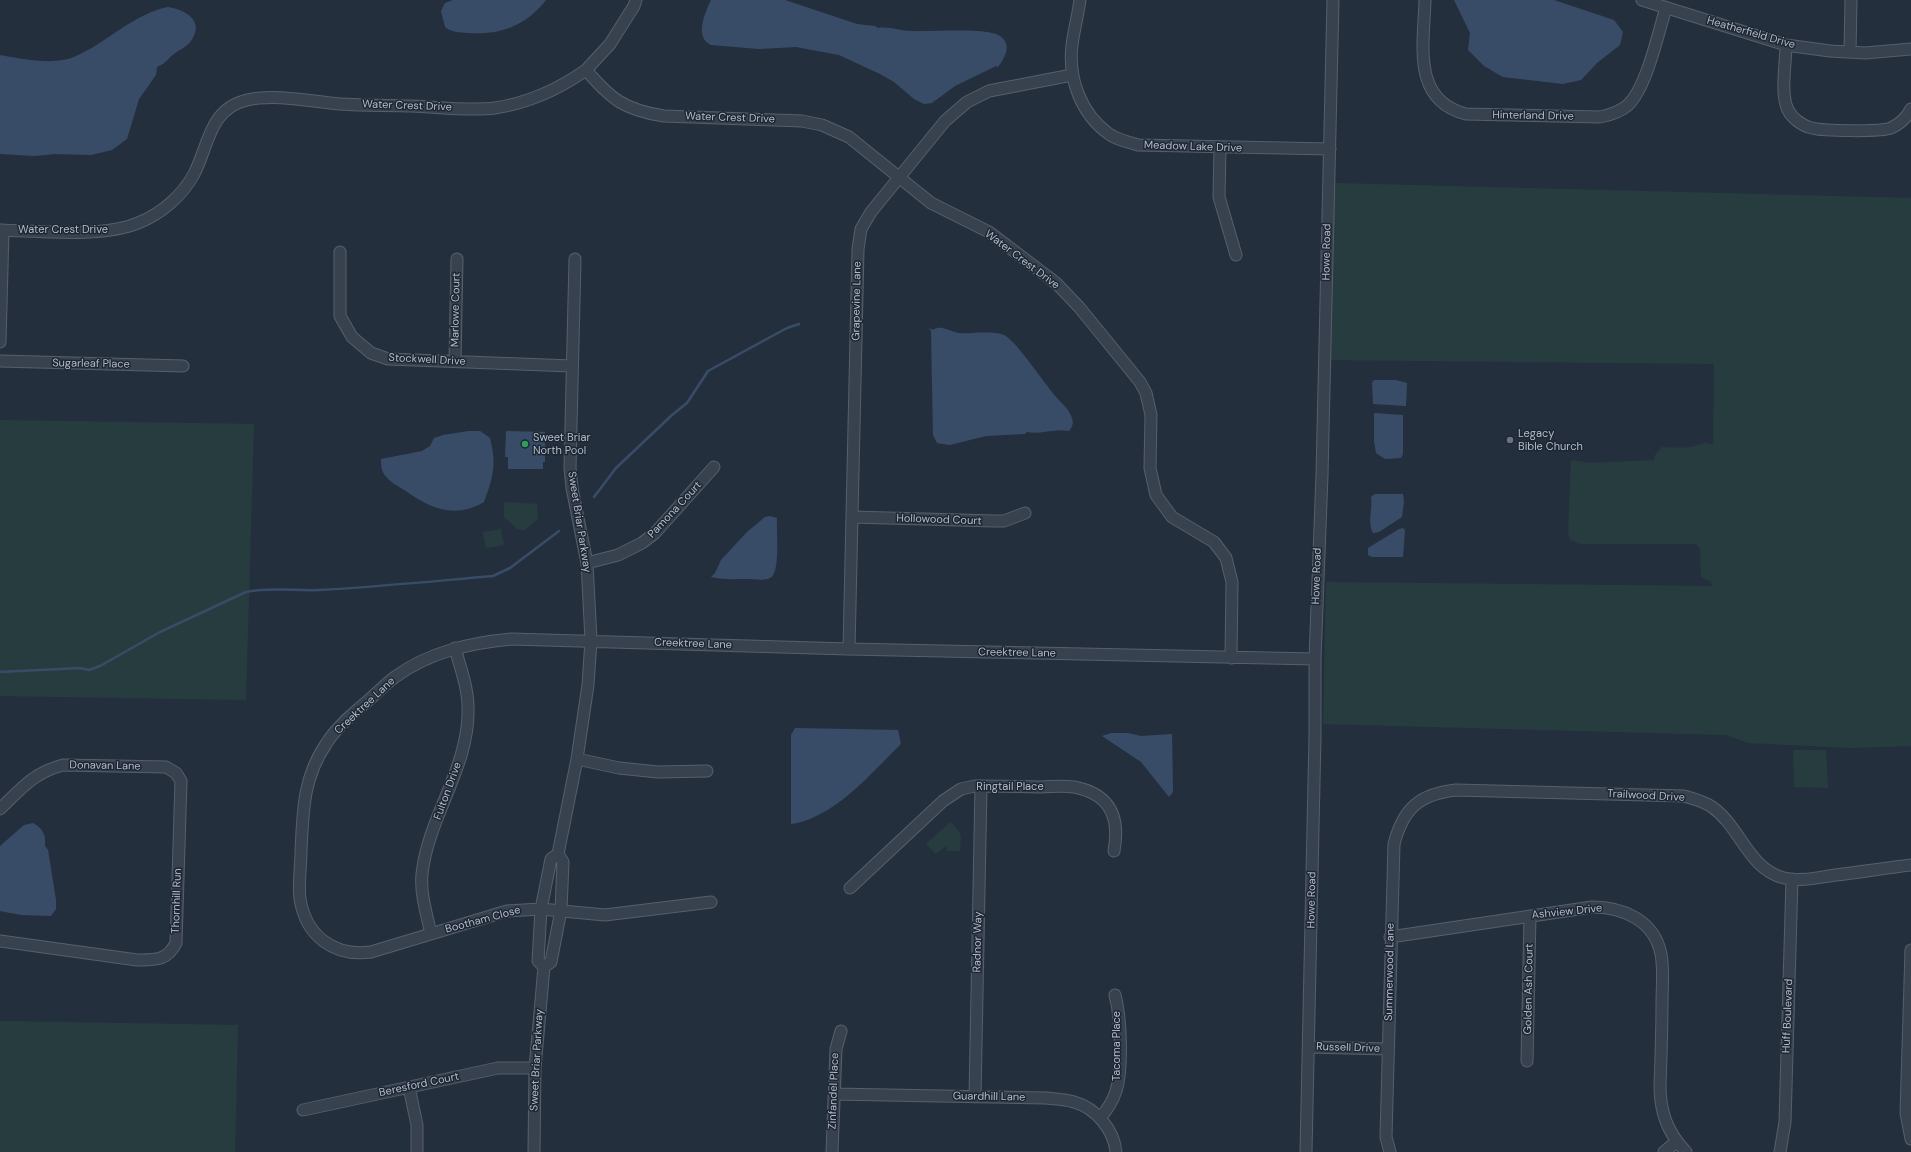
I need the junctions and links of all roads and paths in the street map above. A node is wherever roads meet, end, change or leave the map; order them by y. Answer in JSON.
{"nodes":[{"id":1,"x":636,"y":0,"type":"edge"},
{"id":2,"x":1080,"y":0,"type":"edge"},
{"id":3,"x":1333,"y":0,"type":"edge"},
{"id":4,"x":1425,"y":0,"type":"edge"},
{"id":5,"x":1642,"y":0,"type":"edge"},
{"id":6,"x":1851,"y":0,"type":"edge"},
{"id":7,"x":1666,"y":8,"type":"junction"},
{"id":8,"x":1786,"y":46,"type":"junction"},
{"id":9,"x":1911,"y":49,"type":"edge"},
{"id":10,"x":1850,"y":52,"type":"junction"},
{"id":11,"x":586,"y":70,"type":"junction"},
{"id":12,"x":1072,"y":75,"type":"junction"},
{"id":13,"x":1911,"y":109,"type":"edge"},
{"id":14,"x":1220,"y":148,"type":"junction"},
{"id":15,"x":1330,"y":149,"type":"junction"},
{"id":16,"x":898,"y":178,"type":"junction"},
{"id":17,"x":2,"y":230,"type":"edge"},
{"id":18,"x":340,"y":252,"type":"dead end"},
{"id":19,"x":1236,"y":255,"type":"dead end"},
{"id":20,"x":457,"y":259,"type":"dead end"},
{"id":21,"x":575,"y":259,"type":"dead end"},
{"id":22,"x":0,"y":342,"type":"edge"},
{"id":23,"x":0,"y":361,"type":"edge"},
{"id":24,"x":455,"y":362,"type":"junction"},
{"id":25,"x":183,"y":366,"type":"dead end"},
{"id":26,"x":572,"y":366,"type":"junction"},
{"id":27,"x":714,"y":467,"type":"dead end"},
{"id":28,"x":1025,"y":513,"type":"dead end"},
{"id":29,"x":852,"y":517,"type":"junction"},
{"id":30,"x":587,"y":563,"type":"junction"},
{"id":31,"x":591,"y":640,"type":"junction"},
{"id":32,"x":455,"y":648,"type":"junction"},
{"id":33,"x":849,"y":649,"type":"junction"},
{"id":34,"x":1231,"y":658,"type":"junction"},
{"id":35,"x":1314,"y":659,"type":"junction"},
{"id":36,"x":578,"y":759,"type":"junction"},
{"id":37,"x":707,"y":771,"type":"dead end"},
{"id":38,"x":176,"y":773,"type":"joint"},
{"id":39,"x":981,"y":786,"type":"junction"},
{"id":40,"x":1421,"y":800,"type":"joint"},
{"id":41,"x":0,"y":809,"type":"edge"},
{"id":42,"x":1114,"y":851,"type":"dead end"},
{"id":43,"x":558,"y":854,"type":"junction"},
{"id":44,"x":1911,"y":865,"type":"edge"},
{"id":45,"x":1792,"y":879,"type":"junction"},
{"id":46,"x":850,"y":888,"type":"dead end"},
{"id":47,"x":711,"y":902,"type":"dead end"},
{"id":48,"x":541,"y":909,"type":"junction"},
{"id":49,"x":561,"y":910,"type":"junction"},
{"id":50,"x":1530,"y":916,"type":"junction"},
{"id":51,"x":431,"y":934,"type":"junction"},
{"id":52,"x":1390,"y":937,"type":"junction"},
{"id":53,"x":0,"y":941,"type":"edge"},
{"id":54,"x":331,"y":946,"type":"joint"},
{"id":55,"x":1911,"y":950,"type":"edge"},
{"id":56,"x":544,"y":967,"type":"junction"},
{"id":57,"x":1115,"y":995,"type":"dead end"},
{"id":58,"x":841,"y":1031,"type":"dead end"},
{"id":59,"x":1309,"y":1047,"type":"junction"},
{"id":60,"x":1388,"y":1049,"type":"junction"},
{"id":61,"x":1527,"y":1061,"type":"dead end"},
{"id":62,"x":536,"y":1068,"type":"junction"},
{"id":63,"x":409,"y":1087,"type":"junction"},
{"id":64,"x":834,"y":1094,"type":"junction"},
{"id":65,"x":974,"y":1097,"type":"junction"},
{"id":66,"x":303,"y":1110,"type":"dead end"},
{"id":67,"x":1100,"y":1118,"type":"junction"},
{"id":68,"x":1911,"y":1139,"type":"edge"},
{"id":69,"x":1677,"y":1141,"type":"junction"},
{"id":70,"x":417,"y":1150,"type":"dead end"},
{"id":71,"x":534,"y":1152,"type":"edge"},
{"id":72,"x":832,"y":1152,"type":"edge"},
{"id":73,"x":1116,"y":1152,"type":"edge"},
{"id":74,"x":1306,"y":1152,"type":"edge"},
{"id":75,"x":1390,"y":1152,"type":"edge"},
{"id":76,"x":1664,"y":1152,"type":"edge"},
{"id":77,"x":1686,"y":1152,"type":"edge"},
{"id":78,"x":1780,"y":1152,"type":"edge"}],
"edges":[{"from":1,"to":11,"type":"street"},
{"from":2,"to":12,"type":"street","name":"Meadow Lake Drive"},
{"from":3,"to":15,"type":"street","name":"Howe Road"},
{"from":4,"to":7,"type":"street","name":"Hinterland Drive"},
{"from":5,"to":7,"type":"street","name":"Heatherfield Drive"},
{"from":6,"to":10,"type":"street"},
{"from":7,"to":8,"type":"street","name":"Heatherfield Drive"},
{"from":8,"to":10,"type":"street","name":"Heatherfield Drive"},
{"from":8,"to":13,"type":"street"},
{"from":9,"to":10,"type":"street","name":"Heatherfield Drive"},
{"from":11,"to":16,"type":"street","name":"Water Crest Drive"},
{"from":11,"to":17,"type":"street","name":"Water Crest Drive"},
{"from":12,"to":14,"type":"street","name":"Meadow Lake Drive"},
{"from":12,"to":16,"type":"street","name":"Grapevine Lane"},
{"from":14,"to":15,"type":"street","name":"Meadow Lake Drive"},
{"from":14,"to":19,"type":"street"},
{"from":15,"to":35,"type":"street","name":"Howe Road"},
{"from":16,"to":29,"type":"street","name":"Grapevine Lane"},
{"from":16,"to":34,"type":"street","name":"Water Crest Drive"},
{"from":17,"to":22,"type":"street"},
{"from":18,"to":24,"type":"street","name":"Stockwell Drive"},
{"from":20,"to":24,"type":"street","name":"Marlowe Court"},
{"from":21,"to":26,"type":"street","name":"Sweet Briar Parkway"},
{"from":23,"to":25,"type":"street","name":"Sugarleaf Place"},
{"from":24,"to":26,"type":"street","name":"Stockwell Drive"},
{"from":26,"to":30,"type":"street","name":"Sweet Briar Parkway"},
{"from":27,"to":30,"type":"street","name":"Pamona Court"},
{"from":28,"to":29,"type":"street","name":"Hollowood Court"},
{"from":29,"to":33,"type":"street","name":"Grapevine Lane"},
{"from":30,"to":31,"type":"street","name":"Sweet Briar Parkway"},
{"from":31,"to":32,"type":"street","name":"Creektree Lane"},
{"from":31,"to":33,"type":"street","name":"Creektree Lane"},
{"from":31,"to":36,"type":"street","name":"Sweet Briar Parkway"},
{"from":32,"to":51,"type":"street","name":"Fulton Drive"},
{"from":32,"to":54,"type":"street","name":"Creektree Lane"},
{"from":33,"to":34,"type":"street","name":"Creektree Lane"},
{"from":34,"to":35,"type":"street","name":"Creektree Lane"},
{"from":35,"to":59,"type":"street","name":"Howe Road"},
{"from":36,"to":37,"type":"street"},
{"from":36,"to":43,"type":"street","name":"Sweet Briar Parkway"},
{"from":38,"to":41,"type":"street","name":"Donavan Lane"},
{"from":38,"to":53,"type":"street","name":"Thornhill Run"},
{"from":39,"to":42,"type":"street","name":"Ringtail Place"},
{"from":39,"to":46,"type":"street","name":"Ringtail Place"},
{"from":39,"to":65,"type":"street","name":"Radnor Way"},
{"from":40,"to":45,"type":"street","name":"Trailwood Drive"},
{"from":40,"to":52,"type":"street","name":"Summerwood Lane"},
{"from":43,"to":48,"type":"street","name":"Sweet Briar Parkway"},
{"from":43,"to":49,"type":"street","name":"Sweet Briar Parkway"},
{"from":44,"to":45,"type":"street","name":"Trailwood Drive"},
{"from":45,"to":78,"type":"street","name":"Huff Boulevard"},
{"from":47,"to":49,"type":"street","name":"Bootham Close"},
{"from":48,"to":49,"type":"street","name":"Bootham Close"},
{"from":48,"to":51,"type":"street","name":"Bootham Close"},
{"from":48,"to":56,"type":"street","name":"Sweet Briar Parkway"},
{"from":49,"to":56,"type":"street","name":"Sweet Briar Parkway"},
{"from":50,"to":52,"type":"street","name":"Ashview Drive"},
{"from":50,"to":61,"type":"street","name":"Golden Ash Court"},
{"from":50,"to":69,"type":"street","name":"Ashview Drive"},
{"from":51,"to":54,"type":"street","name":"Bootham Close"},
{"from":52,"to":60,"type":"street","name":"Summerwood Lane"},
{"from":55,"to":68,"type":"street"},
{"from":56,"to":62,"type":"street","name":"Sweet Briar Parkway"},
{"from":57,"to":67,"type":"street","name":"Tacoma Place"},
{"from":58,"to":64,"type":"street","name":"Zinfandel Place"},
{"from":59,"to":60,"type":"street","name":"Russell Drive"},
{"from":59,"to":74,"type":"street","name":"Howe Road"},
{"from":60,"to":75,"type":"street","name":"Summerwood Lane"},
{"from":62,"to":63,"type":"street","name":"Beresford Court"},
{"from":62,"to":71,"type":"street","name":"Sweet Briar Parkway"},
{"from":63,"to":66,"type":"street","name":"Beresford Court"},
{"from":63,"to":70,"type":"street"},
{"from":64,"to":65,"type":"street","name":"Guardhill Lane"},
{"from":64,"to":72,"type":"street","name":"Zinfandel Place"},
{"from":65,"to":67,"type":"street","name":"Guardhill Lane"},
{"from":67,"to":73,"type":"street","name":"Guardhill Lane"},
{"from":69,"to":76,"type":"street"},
{"from":69,"to":77,"type":"street","name":"Ashview Drive"}]}
